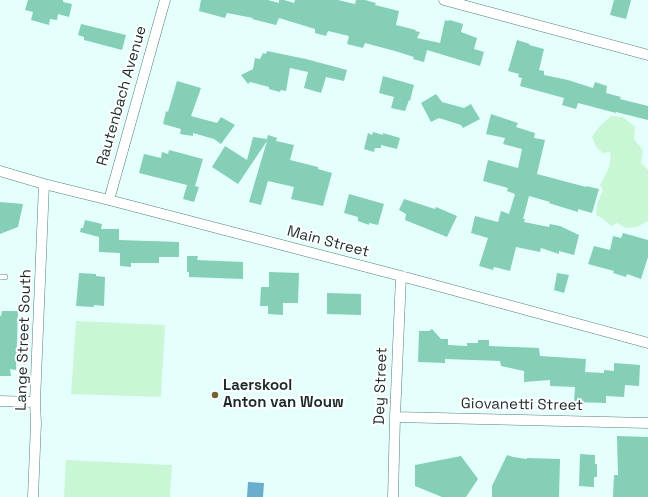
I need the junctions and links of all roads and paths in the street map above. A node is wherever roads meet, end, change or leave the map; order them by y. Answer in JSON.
{"nodes":[{"id":1,"x":165,"y":0,"type":"edge"},
{"id":2,"x":444,"y":0,"type":"edge"},
{"id":3,"x":648,"y":55,"type":"edge"},
{"id":4,"x":0,"y":171,"type":"edge"},
{"id":5,"x":44,"y":184,"type":"junction"},
{"id":6,"x":108,"y":200,"type":"junction"},
{"id":7,"x":401,"y":276,"type":"junction"},
{"id":8,"x":648,"y":343,"type":"edge"},
{"id":9,"x":0,"y":401,"type":"edge"},
{"id":10,"x":35,"y":402,"type":"junction"},
{"id":11,"x":395,"y":417,"type":"junction"},
{"id":12,"x":648,"y":422,"type":"edge"},
{"id":13,"x":33,"y":497,"type":"edge"},
{"id":14,"x":393,"y":497,"type":"edge"}],
"edges":[{"from":1,"to":6,"type":"street","name":"Rautenbach Avenue"},
{"from":2,"to":3,"type":"street"},
{"from":4,"to":5,"type":"street","name":"Main Street"},
{"from":5,"to":6,"type":"street","name":"Main Street"},
{"from":5,"to":10,"type":"street","name":"Lange Street South"},
{"from":6,"to":7,"type":"street","name":"Main Street"},
{"from":7,"to":8,"type":"street","name":"Main Street"},
{"from":7,"to":11,"type":"street","name":"Dey Street"},
{"from":9,"to":10,"type":"street"},
{"from":10,"to":13,"type":"street","name":"Lange Street South"},
{"from":11,"to":12,"type":"street","name":"Giovanetti Street"},
{"from":11,"to":14,"type":"street","name":"Dey Street"}]}
